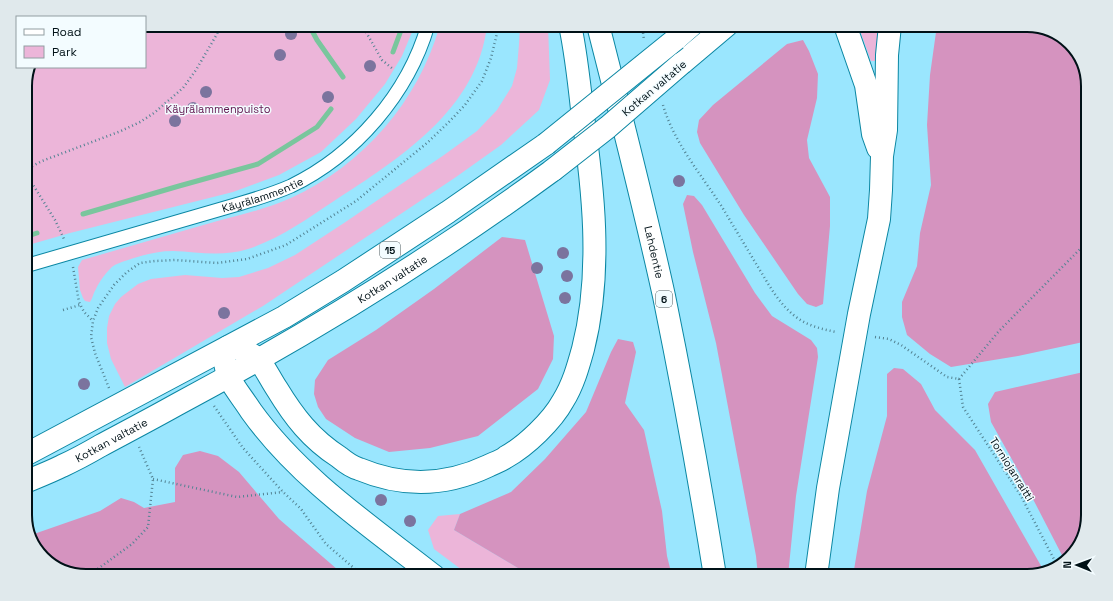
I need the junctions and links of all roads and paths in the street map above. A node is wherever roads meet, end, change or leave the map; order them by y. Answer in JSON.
{"nodes":[{"id":1,"x":218,"y":32,"type":"edge"},
{"id":2,"x":366,"y":32,"type":"edge"},
{"id":3,"x":426,"y":32,"type":"edge"},
{"id":4,"x":497,"y":32,"type":"edge"},
{"id":5,"x":571,"y":32,"type":"edge"},
{"id":6,"x":600,"y":32,"type":"edge"},
{"id":7,"x":643,"y":32,"type":"edge"},
{"id":8,"x":684,"y":32,"type":"edge"},
{"id":9,"x":719,"y":32,"type":"edge"},
{"id":10,"x":847,"y":32,"type":"edge"},
{"id":11,"x":889,"y":32,"type":"edge"},
{"id":12,"x":645,"y":43,"type":"dead end"},
{"id":13,"x":406,"y":77,"type":"junction"},
{"id":14,"x":661,"y":99,"type":"dead end"},
{"id":15,"x":882,"y":156,"type":"junction"},
{"id":16,"x":32,"y":167,"type":"edge"},
{"id":17,"x":32,"y":182,"type":"edge"},
{"id":18,"x":66,"y":243,"type":"dead end"},
{"id":19,"x":1081,"y":248,"type":"edge"},
{"id":20,"x":72,"y":263,"type":"dead end"},
{"id":21,"x":32,"y":264,"type":"edge"},
{"id":22,"x":80,"y":305,"type":"junction"},
{"id":23,"x":63,"y":310,"type":"dead end"},
{"id":24,"x":93,"y":321,"type":"junction"},
{"id":25,"x":839,"y":333,"type":"dead end"},
{"id":26,"x":872,"y":336,"type":"dead end"},
{"id":27,"x":228,"y":347,"type":"junction"},
{"id":28,"x":259,"y":360,"type":"junction"},
{"id":29,"x":229,"y":377,"type":"junction"},
{"id":30,"x":959,"y":379,"type":"junction"},
{"id":31,"x":204,"y":391,"type":"junction"},
{"id":32,"x":111,"y":393,"type":"dead end"},
{"id":33,"x":138,"y":445,"type":"dead end"},
{"id":34,"x":32,"y":451,"type":"edge"},
{"id":35,"x":32,"y":479,"type":"edge"},
{"id":36,"x":153,"y":479,"type":"junction"},
{"id":37,"x":283,"y":492,"type":"junction"},
{"id":38,"x":1055,"y":561,"type":"edge"},
{"id":39,"x":98,"y":569,"type":"edge"},
{"id":40,"x":355,"y":569,"type":"edge"},
{"id":41,"x":425,"y":569,"type":"edge"},
{"id":42,"x":714,"y":569,"type":"edge"},
{"id":43,"x":817,"y":569,"type":"edge"}],
"edges":[{"from":1,"to":16,"type":"path"},
{"from":2,"to":13,"type":"path"},
{"from":3,"to":13,"type":"street","name":"Käyrälammentie"},
{"from":4,"to":24,"type":"path"},
{"from":5,"to":28,"type":"highway"},
{"from":6,"to":42,"type":"highway","name":"Lahdentie","number":"6"},
{"from":7,"to":12,"type":"path"},
{"from":8,"to":27,"type":"highway","number":"15","bridge":true},
{"from":9,"to":28,"type":"highway","name":"Kotkan valtatie","number":"15","bridge":true},
{"from":10,"to":15,"type":"highway"},
{"from":11,"to":15,"type":"highway"},
{"from":13,"to":21,"type":"street","name":"Käyrälammentie"},
{"from":14,"to":25,"type":"path"},
{"from":15,"to":43,"type":"highway"},
{"from":17,"to":18,"type":"path"},
{"from":19,"to":30,"type":"path"},
{"from":20,"to":22,"type":"path"},
{"from":22,"to":23,"type":"path"},
{"from":22,"to":24,"type":"path"},
{"from":24,"to":32,"type":"path"},
{"from":26,"to":30,"type":"path"},
{"from":27,"to":28,"type":"highway"},
{"from":27,"to":29,"type":"highway"},
{"from":27,"to":34,"type":"highway","number":"15"},
{"from":28,"to":29,"type":"highway","name":"Kotkan valtatie","number":"15"},
{"from":29,"to":31,"type":"highway","name":"Kotkan valtatie","number":"15"},
{"from":29,"to":41,"type":"highway"},
{"from":30,"to":38,"type":"path","name":"Torniojanraitti"},
{"from":31,"to":35,"type":"highway","name":"Kotkan valtatie","number":"15"},
{"from":31,"to":37,"type":"path"},
{"from":33,"to":36,"type":"path"},
{"from":36,"to":37,"type":"path"},
{"from":36,"to":39,"type":"path"},
{"from":37,"to":40,"type":"path"}]}
